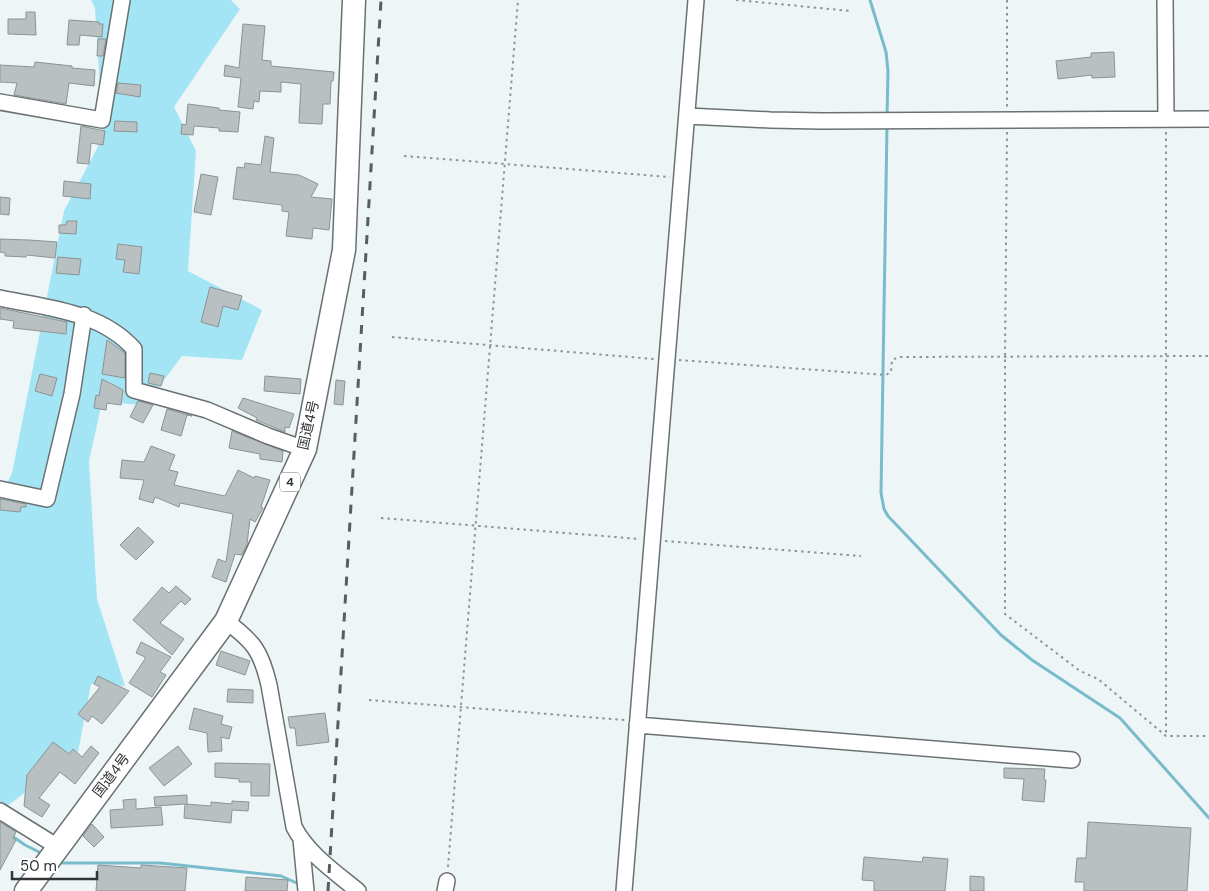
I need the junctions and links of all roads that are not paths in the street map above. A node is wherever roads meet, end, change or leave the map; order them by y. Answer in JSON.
{"nodes":[{"id":1,"x":122,"y":0,"type":"edge"},
{"id":2,"x":354,"y":0,"type":"edge"},
{"id":3,"x":696,"y":0,"type":"edge"},
{"id":4,"x":1165,"y":0,"type":"edge"},
{"id":5,"x":0,"y":102,"type":"edge"},
{"id":6,"x":687,"y":116,"type":"junction"},
{"id":7,"x":1166,"y":119,"type":"junction"},
{"id":8,"x":1209,"y":119,"type":"edge"},
{"id":9,"x":0,"y":298,"type":"edge"},
{"id":10,"x":84,"y":316,"type":"junction"},
{"id":11,"x":305,"y":449,"type":"junction"},
{"id":12,"x":0,"y":489,"type":"edge"},
{"id":13,"x":226,"y":621,"type":"junction"},
{"id":14,"x":637,"y":723,"type":"junction"},
{"id":15,"x":1072,"y":760,"type":"dead end"},
{"id":16,"x":0,"y":811,"type":"edge"},
{"id":17,"x":301,"y":840,"type":"junction"},
{"id":18,"x":58,"y":847,"type":"junction"},
{"id":19,"x":26,"y":891,"type":"edge"},
{"id":20,"x":306,"y":891,"type":"edge"},
{"id":21,"x":358,"y":891,"type":"edge"},
{"id":22,"x":624,"y":891,"type":"edge"}],
"edges":[{"from":1,"to":5,"type":"street"},
{"from":2,"to":11,"type":"highway","name":"国道4号","number":"4"},
{"from":3,"to":6,"type":"street"},
{"from":4,"to":7,"type":"street"},
{"from":6,"to":7,"type":"street"},
{"from":6,"to":14,"type":"street"},
{"from":7,"to":8,"type":"street"},
{"from":9,"to":10,"type":"street"},
{"from":10,"to":11,"type":"street"},
{"from":10,"to":12,"type":"street"},
{"from":11,"to":13,"type":"highway","name":"国道4号","number":"4"},
{"from":13,"to":17,"type":"street"},
{"from":13,"to":18,"type":"highway","name":"国道4号","number":"4"},
{"from":14,"to":15,"type":"street"},
{"from":14,"to":22,"type":"street"},
{"from":16,"to":18,"type":"street"},
{"from":17,"to":20,"type":"street"},
{"from":17,"to":21,"type":"street"},
{"from":18,"to":19,"type":"highway","name":"国道4号","number":"4"}]}
